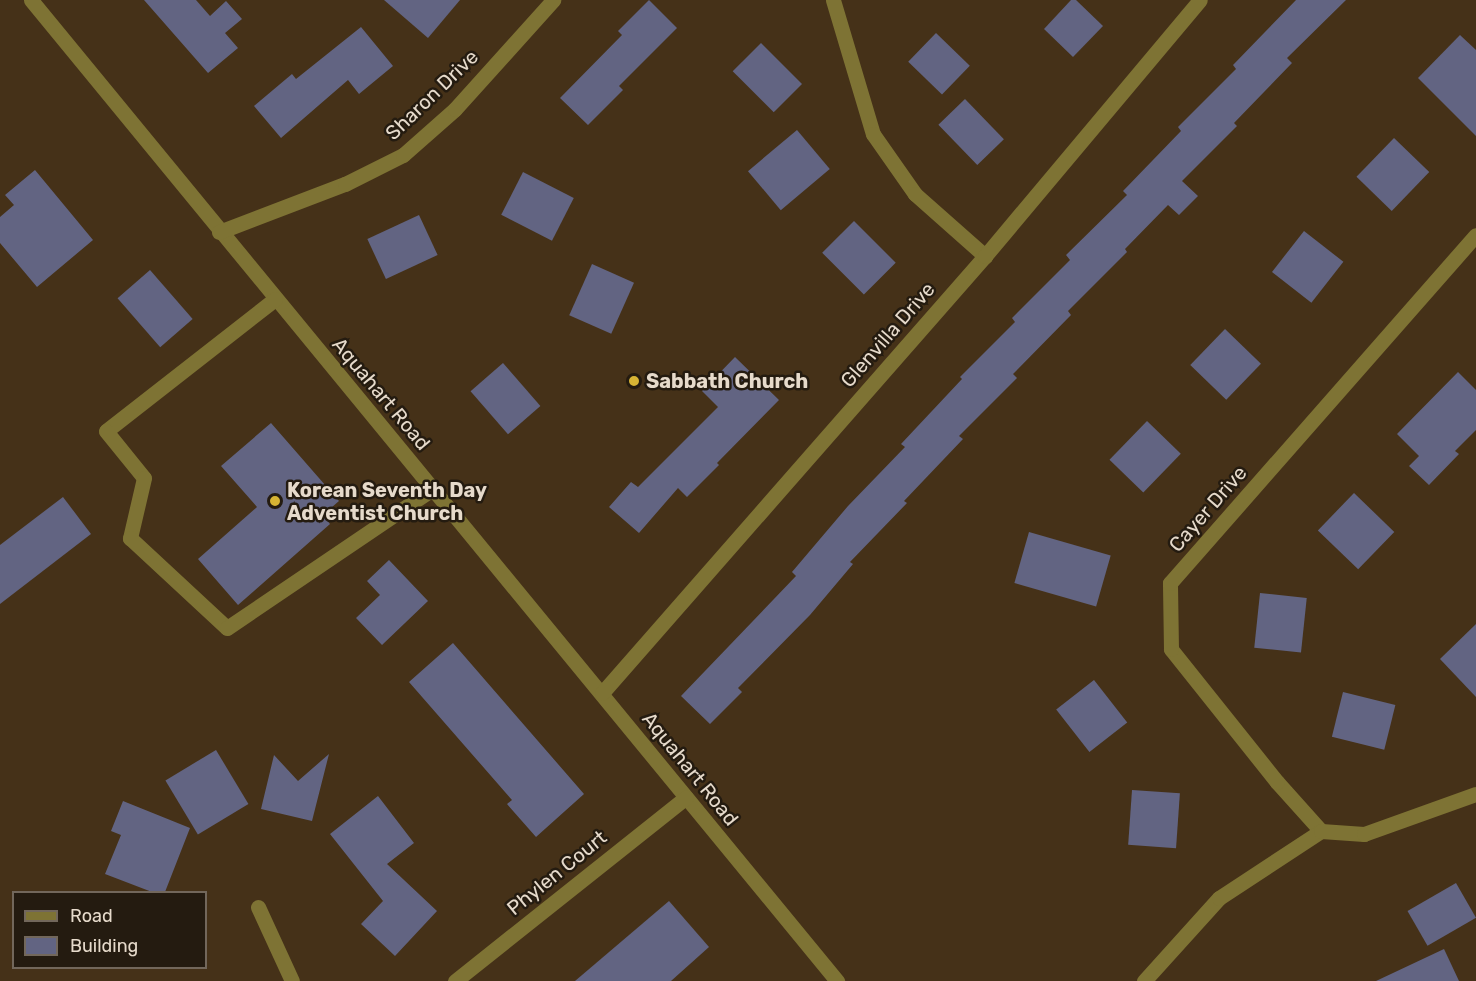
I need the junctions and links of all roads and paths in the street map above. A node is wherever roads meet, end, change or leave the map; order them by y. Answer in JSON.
{"nodes":[{"id":1,"x":30,"y":0,"type":"edge"},
{"id":2,"x":553,"y":0,"type":"edge"},
{"id":3,"x":833,"y":0,"type":"edge"},
{"id":4,"x":1200,"y":0,"type":"edge"},
{"id":5,"x":219,"y":232,"type":"junction"},
{"id":6,"x":1476,"y":235,"type":"edge"},
{"id":7,"x":985,"y":256,"type":"junction"},
{"id":8,"x":275,"y":299,"type":"junction"},
{"id":9,"x":432,"y":489,"type":"junction"},
{"id":10,"x":602,"y":693,"type":"junction"},
{"id":11,"x":1476,"y":794,"type":"edge"},
{"id":12,"x":686,"y":797,"type":"junction"},
{"id":13,"x":1321,"y":831,"type":"junction"},
{"id":14,"x":258,"y":907,"type":"dead end"},
{"id":15,"x":292,"y":981,"type":"edge"},
{"id":16,"x":455,"y":981,"type":"edge"},
{"id":17,"x":837,"y":981,"type":"edge"},
{"id":18,"x":1144,"y":981,"type":"edge"}],
"edges":[{"from":1,"to":5,"type":"street","name":"Aquahart Road"},
{"from":2,"to":5,"type":"street","name":"Sharon Drive"},
{"from":3,"to":7,"type":"street"},
{"from":4,"to":7,"type":"street","name":"Glenvilla Drive"},
{"from":5,"to":8,"type":"street","name":"Aquahart Road"},
{"from":6,"to":13,"type":"street","name":"Cayer Drive"},
{"from":7,"to":10,"type":"street","name":"Glenvilla Drive"},
{"from":8,"to":9,"type":"street","name":"Aquahart Road"},
{"from":8,"to":9,"type":"street"},
{"from":9,"to":10,"type":"street","name":"Aquahart Road"},
{"from":10,"to":12,"type":"street","name":"Aquahart Road"},
{"from":11,"to":13,"type":"street"},
{"from":12,"to":16,"type":"street","name":"Phylen Court"},
{"from":12,"to":17,"type":"street","name":"Aquahart Road"},
{"from":13,"to":18,"type":"street"},
{"from":14,"to":15,"type":"street"}]}
